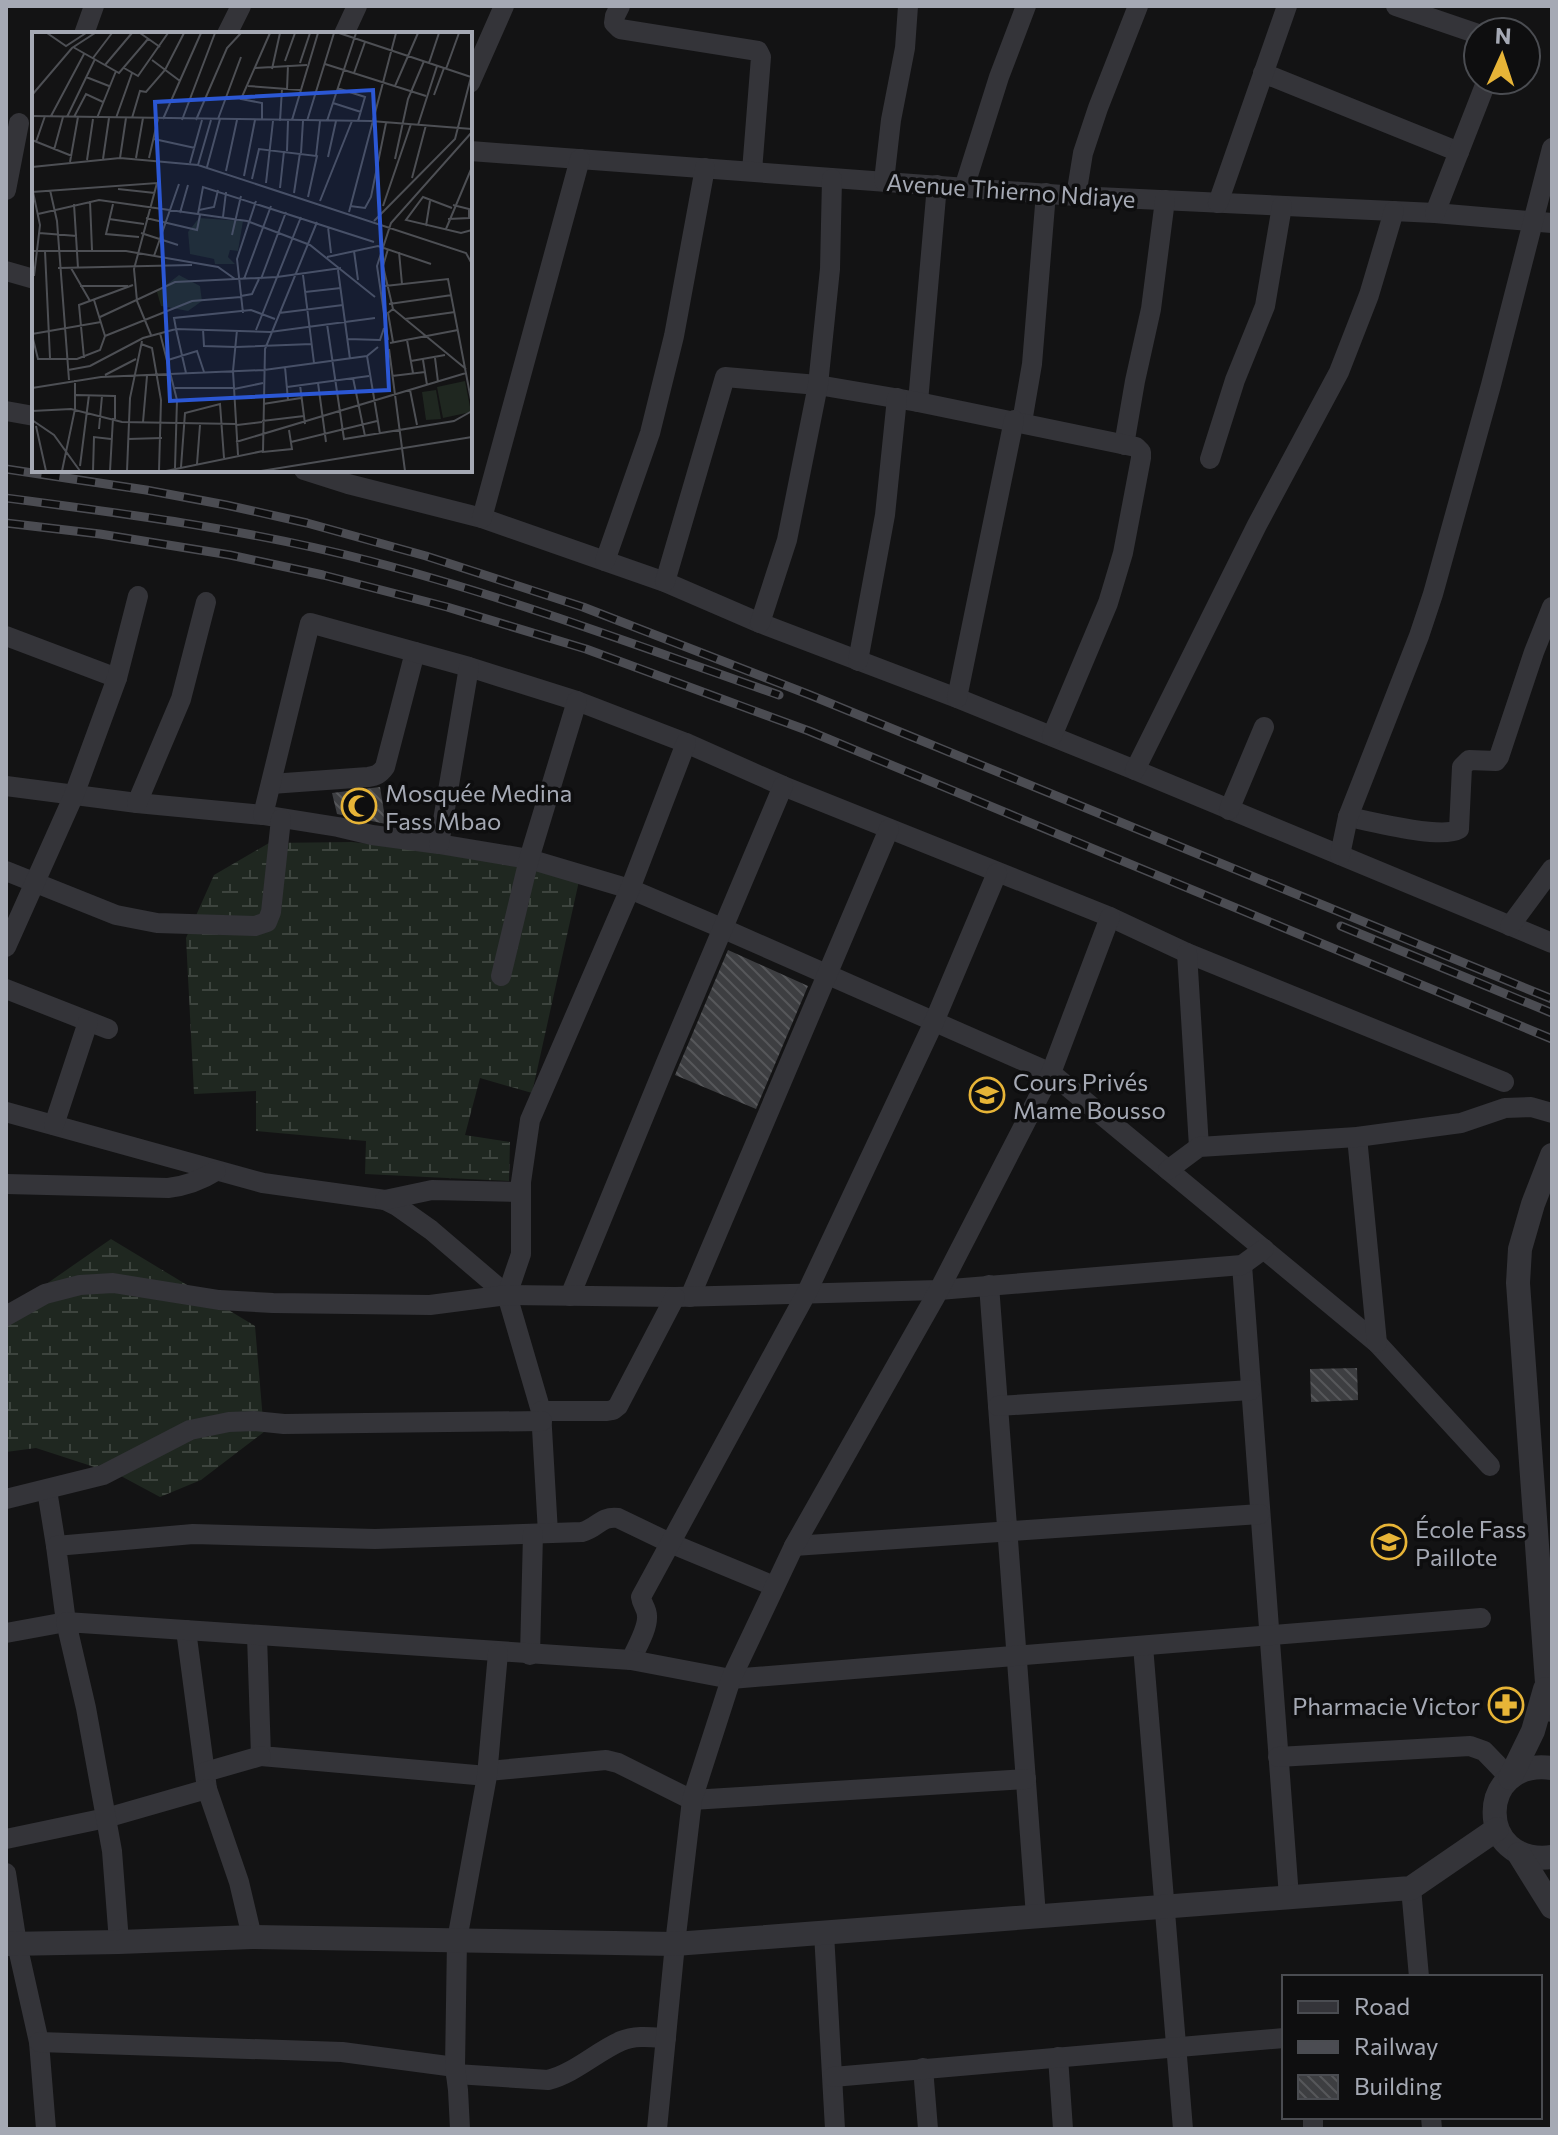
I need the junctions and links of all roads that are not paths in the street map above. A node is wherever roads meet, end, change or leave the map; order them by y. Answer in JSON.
{"nodes":[{"id":1,"x":94,"y":6,"type":"edge"},
{"id":2,"x":241,"y":6,"type":"edge"},
{"id":3,"x":357,"y":6,"type":"edge"},
{"id":4,"x":504,"y":6,"type":"edge"},
{"id":5,"x":620,"y":6,"type":"edge"},
{"id":6,"x":908,"y":6,"type":"edge"},
{"id":7,"x":1026,"y":6,"type":"edge"},
{"id":8,"x":1138,"y":6,"type":"edge"},
{"id":9,"x":1287,"y":6,"type":"edge"},
{"id":10,"x":1396,"y":6,"type":"edge"},
{"id":11,"x":1462,"y":29,"type":"edge"},
{"id":12,"x":85,"y":32,"type":"edge"},
{"id":13,"x":228,"y":32,"type":"edge"},
{"id":14,"x":345,"y":32,"type":"edge"},
{"id":15,"x":1263,"y":73,"type":"junction"},
{"id":16,"x":472,"y":78,"type":"edge"},
{"id":17,"x":1481,"y":96,"type":"edge"},
{"id":18,"x":20,"y":123,"type":"edge"},
{"id":19,"x":1552,"y":148,"type":"edge"},
{"id":20,"x":472,"y":151,"type":"edge"},
{"id":21,"x":1459,"y":152,"type":"junction"},
{"id":22,"x":580,"y":159,"type":"junction"},
{"id":23,"x":705,"y":168,"type":"junction"},
{"id":24,"x":752,"y":171,"type":"junction"},
{"id":25,"x":832,"y":179,"type":"junction"},
{"id":26,"x":884,"y":181,"type":"junction"},
{"id":27,"x":937,"y":185,"type":"junction"},
{"id":28,"x":964,"y":188,"type":"junction"},
{"id":29,"x":6,"y":190,"type":"edge"},
{"id":30,"x":1046,"y":193,"type":"junction"},
{"id":31,"x":1076,"y":196,"type":"junction"},
{"id":32,"x":1165,"y":200,"type":"junction"},
{"id":33,"x":1218,"y":203,"type":"junction"},
{"id":34,"x":1282,"y":206,"type":"junction"},
{"id":35,"x":1394,"y":211,"type":"junction"},
{"id":36,"x":1435,"y":213,"type":"junction"},
{"id":37,"x":1542,"y":221,"type":"edge"},
{"id":38,"x":6,"y":271,"type":"edge"},
{"id":39,"x":32,"y":278,"type":"edge"},
{"id":40,"x":818,"y":385,"type":"junction"},
{"id":41,"x":897,"y":398,"type":"junction"},
{"id":42,"x":918,"y":402,"type":"junction"},
{"id":43,"x":6,"y":411,"type":"edge"},
{"id":44,"x":32,"y":416,"type":"edge"},
{"id":45,"x":1018,"y":421,"type":"junction"},
{"id":46,"x":1124,"y":445,"type":"junction"},
{"id":47,"x":1210,"y":459,"type":"dead end"},
{"id":48,"x":317,"y":472,"type":"edge"},
{"id":49,"x":351,"y":477,"type":"edge"},
{"id":50,"x":482,"y":518,"type":"junction"},
{"id":51,"x":605,"y":561,"type":"junction"},
{"id":52,"x":665,"y":582,"type":"junction"},
{"id":53,"x":138,"y":596,"type":"dead end"},
{"id":54,"x":206,"y":602,"type":"dead end"},
{"id":55,"x":1552,"y":607,"type":"edge"},
{"id":56,"x":760,"y":623,"type":"junction"},
{"id":57,"x":6,"y":636,"type":"edge"},
{"id":58,"x":415,"y":652,"type":"junction"},
{"id":59,"x":858,"y":661,"type":"junction"},
{"id":60,"x":469,"y":667,"type":"junction"},
{"id":61,"x":117,"y":678,"type":"junction"},
{"id":62,"x":957,"y":698,"type":"junction"},
{"id":63,"x":577,"y":701,"type":"junction"},
{"id":64,"x":1264,"y":727,"type":"dead end"},
{"id":65,"x":1052,"y":736,"type":"junction"},
{"id":66,"x":686,"y":743,"type":"junction"},
{"id":67,"x":1135,"y":770,"type":"junction"},
{"id":68,"x":271,"y":784,"type":"junction"},
{"id":69,"x":6,"y":786,"type":"edge"},
{"id":70,"x":783,"y":786,"type":"junction"},
{"id":71,"x":74,"y":795,"type":"junction"},
{"id":72,"x":137,"y":803,"type":"junction"},
{"id":73,"x":1229,"y":810,"type":"junction"},
{"id":74,"x":272,"y":817,"type":"junction"},
{"id":75,"x":1348,"y":817,"type":"junction"},
{"id":76,"x":889,"y":829,"type":"junction"},
{"id":77,"x":439,"y":844,"type":"junction"},
{"id":78,"x":1340,"y":855,"type":"junction"},
{"id":79,"x":529,"y":859,"type":"junction"},
{"id":80,"x":1552,"y":869,"type":"edge"},
{"id":81,"x":6,"y":871,"type":"edge"},
{"id":82,"x":997,"y":873,"type":"junction"},
{"id":83,"x":36,"y":883,"type":"junction"},
{"id":84,"x":630,"y":889,"type":"junction"},
{"id":85,"x":1110,"y":917,"type":"junction"},
{"id":86,"x":1510,"y":926,"type":"junction"},
{"id":87,"x":724,"y":929,"type":"junction"},
{"id":88,"x":1552,"y":943,"type":"edge"},
{"id":89,"x":6,"y":947,"type":"edge"},
{"id":90,"x":1187,"y":953,"type":"junction"},
{"id":91,"x":827,"y":975,"type":"junction"},
{"id":92,"x":501,"y":976,"type":"dead end"},
{"id":93,"x":6,"y":989,"type":"edge"},
{"id":94,"x":88,"y":1022,"type":"junction"},
{"id":95,"x":934,"y":1022,"type":"junction"},
{"id":96,"x":108,"y":1029,"type":"dead end"},
{"id":97,"x":1051,"y":1073,"type":"junction"},
{"id":98,"x":1504,"y":1082,"type":"dead end"},
{"id":99,"x":6,"y":1112,"type":"edge"},
{"id":100,"x":1552,"y":1113,"type":"edge"},
{"id":101,"x":54,"y":1125,"type":"junction"},
{"id":102,"x":1357,"y":1137,"type":"junction"},
{"id":103,"x":1199,"y":1147,"type":"junction"},
{"id":104,"x":1552,"y":1155,"type":"edge"},
{"id":105,"x":1168,"y":1170,"type":"junction"},
{"id":106,"x":216,"y":1171,"type":"junction"},
{"id":107,"x":6,"y":1184,"type":"edge"},
{"id":108,"x":521,"y":1192,"type":"junction"},
{"id":109,"x":385,"y":1200,"type":"junction"},
{"id":110,"x":1264,"y":1249,"type":"junction"},
{"id":111,"x":1242,"y":1265,"type":"junction"},
{"id":112,"x":989,"y":1285,"type":"junction"},
{"id":113,"x":939,"y":1290,"type":"junction"},
{"id":114,"x":806,"y":1294,"type":"junction"},
{"id":115,"x":507,"y":1295,"type":"junction"},
{"id":116,"x":570,"y":1296,"type":"junction"},
{"id":117,"x":683,"y":1297,"type":"junction"},
{"id":118,"x":6,"y":1316,"type":"edge"},
{"id":119,"x":1377,"y":1343,"type":"junction"},
{"id":120,"x":1251,"y":1390,"type":"junction"},
{"id":121,"x":998,"y":1406,"type":"junction"},
{"id":122,"x":542,"y":1416,"type":"junction"},
{"id":123,"x":1490,"y":1466,"type":"dead end"},
{"id":124,"x":47,"y":1490,"type":"junction"},
{"id":125,"x":6,"y":1499,"type":"edge"},
{"id":126,"x":1260,"y":1514,"type":"junction"},
{"id":127,"x":1008,"y":1532,"type":"junction"},
{"id":128,"x":541,"y":1534,"type":"junction"},
{"id":129,"x":670,"y":1543,"type":"junction"},
{"id":130,"x":56,"y":1546,"type":"junction"},
{"id":131,"x":794,"y":1546,"type":"junction"},
{"id":132,"x":774,"y":1586,"type":"junction"},
{"id":133,"x":1481,"y":1618,"type":"dead end"},
{"id":134,"x":66,"y":1622,"type":"junction"},
{"id":135,"x":186,"y":1630,"type":"junction"},
{"id":136,"x":6,"y":1633,"type":"edge"},
{"id":137,"x":1269,"y":1635,"type":"junction"},
{"id":138,"x":257,"y":1636,"type":"junction"},
{"id":139,"x":1143,"y":1646,"type":"junction"},
{"id":140,"x":498,"y":1653,"type":"junction"},
{"id":141,"x":530,"y":1655,"type":"junction"},
{"id":142,"x":1017,"y":1656,"type":"junction"},
{"id":143,"x":631,"y":1660,"type":"junction"},
{"id":144,"x":731,"y":1679,"type":"junction"},
{"id":145,"x":1547,"y":1683,"type":"junction"},
{"id":146,"x":1552,"y":1710,"type":"edge"},
{"id":147,"x":261,"y":1756,"type":"junction"},
{"id":148,"x":1278,"y":1757,"type":"junction"},
{"id":149,"x":1552,"y":1768,"type":"edge"},
{"id":150,"x":488,"y":1774,"type":"junction"},
{"id":151,"x":1510,"y":1778,"type":"junction"},
{"id":152,"x":1026,"y":1779,"type":"junction"},
{"id":153,"x":206,"y":1780,"type":"junction"},
{"id":154,"x":692,"y":1800,"type":"junction"},
{"id":155,"x":106,"y":1818,"type":"junction"},
{"id":156,"x":1497,"y":1829,"type":"junction"},
{"id":157,"x":6,"y":1839,"type":"edge"},
{"id":158,"x":1519,"y":1854,"type":"junction"},
{"id":159,"x":1552,"y":1857,"type":"edge"},
{"id":160,"x":6,"y":1873,"type":"edge"},
{"id":161,"x":1411,"y":1888,"type":"junction"},
{"id":162,"x":1289,"y":1897,"type":"junction"},
{"id":163,"x":1165,"y":1907,"type":"junction"},
{"id":164,"x":1552,"y":1907,"type":"edge"},
{"id":165,"x":1036,"y":1916,"type":"junction"},
{"id":166,"x":824,"y":1933,"type":"junction"},
{"id":167,"x":252,"y":1937,"type":"junction"},
{"id":168,"x":457,"y":1940,"type":"junction"},
{"id":169,"x":119,"y":1942,"type":"junction"},
{"id":170,"x":12,"y":1944,"type":"edge"},
{"id":171,"x":675,"y":1944,"type":"junction"},
{"id":172,"x":1419,"y":1975,"type":"edge"},
{"id":173,"x":666,"y":2038,"type":"junction"},
{"id":174,"x":1282,"y":2038,"type":"edge"},
{"id":175,"x":39,"y":2042,"type":"junction"},
{"id":176,"x":1176,"y":2047,"type":"junction"},
{"id":177,"x":1058,"y":2057,"type":"junction"},
{"id":178,"x":923,"y":2068,"type":"junction"},
{"id":179,"x":455,"y":2070,"type":"junction"},
{"id":180,"x":833,"y":2077,"type":"junction"},
{"id":181,"x":46,"y":2129,"type":"edge"},
{"id":182,"x":460,"y":2129,"type":"edge"},
{"id":183,"x":657,"y":2129,"type":"edge"},
{"id":184,"x":835,"y":2129,"type":"edge"},
{"id":185,"x":928,"y":2129,"type":"edge"},
{"id":186,"x":1063,"y":2129,"type":"edge"},
{"id":187,"x":1183,"y":2129,"type":"edge"}],
"edges":[{"from":1,"to":12,"type":"street"},
{"from":2,"to":13,"type":"street"},
{"from":3,"to":14,"type":"street"},
{"from":4,"to":16,"type":"street"},
{"from":5,"to":24,"type":"street"},
{"from":6,"to":26,"type":"street"},
{"from":7,"to":28,"type":"street"},
{"from":8,"to":31,"type":"street"},
{"from":9,"to":15,"type":"street"},
{"from":10,"to":11,"type":"street"},
{"from":15,"to":21,"type":"street"},
{"from":15,"to":33,"type":"street"},
{"from":17,"to":21,"type":"street"},
{"from":18,"to":29,"type":"street"},
{"from":19,"to":37,"type":"street"},
{"from":20,"to":22,"type":"street","name":"Avenue Thierno Ndiaye"},
{"from":21,"to":36,"type":"street"},
{"from":22,"to":23,"type":"street","name":"Avenue Thierno Ndiaye"},
{"from":22,"to":50,"type":"street"},
{"from":23,"to":24,"type":"street","name":"Avenue Thierno Ndiaye"},
{"from":23,"to":51,"type":"street"},
{"from":24,"to":25,"type":"street","name":"Avenue Thierno Ndiaye"},
{"from":25,"to":26,"type":"street","name":"Avenue Thierno Ndiaye"},
{"from":25,"to":40,"type":"street"},
{"from":26,"to":27,"type":"street","name":"Avenue Thierno Ndiaye"},
{"from":27,"to":28,"type":"street","name":"Avenue Thierno Ndiaye"},
{"from":27,"to":42,"type":"street"},
{"from":28,"to":30,"type":"street","name":"Avenue Thierno Ndiaye"},
{"from":30,"to":31,"type":"street","name":"Avenue Thierno Ndiaye"},
{"from":30,"to":45,"type":"street"},
{"from":31,"to":32,"type":"street","name":"Avenue Thierno Ndiaye"},
{"from":32,"to":33,"type":"street","name":"Avenue Thierno Ndiaye"},
{"from":32,"to":46,"type":"street"},
{"from":33,"to":34,"type":"street","name":"Avenue Thierno Ndiaye"},
{"from":34,"to":35,"type":"street","name":"Avenue Thierno Ndiaye"},
{"from":34,"to":47,"type":"street"},
{"from":35,"to":36,"type":"street","name":"Avenue Thierno Ndiaye"},
{"from":35,"to":67,"type":"street"},
{"from":36,"to":37,"type":"street","name":"Avenue Thierno Ndiaye"},
{"from":37,"to":75,"type":"street"},
{"from":38,"to":39,"type":"street"},
{"from":40,"to":41,"type":"street"},
{"from":40,"to":52,"type":"street"},
{"from":40,"to":56,"type":"street"},
{"from":41,"to":42,"type":"street"},
{"from":41,"to":59,"type":"street"},
{"from":42,"to":45,"type":"street"},
{"from":43,"to":44,"type":"street"},
{"from":45,"to":46,"type":"street"},
{"from":45,"to":62,"type":"street"},
{"from":46,"to":65,"type":"street"},
{"from":48,"to":49,"type":"street"},
{"from":49,"to":50,"type":"street"},
{"from":50,"to":51,"type":"street"},
{"from":51,"to":52,"type":"street"},
{"from":52,"to":56,"type":"street"},
{"from":53,"to":61,"type":"street"},
{"from":54,"to":72,"type":"street"},
{"from":55,"to":75,"type":"street"},
{"from":56,"to":59,"type":"street"},
{"from":57,"to":61,"type":"street"},
{"from":58,"to":60,"type":"street"},
{"from":58,"to":68,"type":"street"},
{"from":58,"to":68,"type":"street"},
{"from":59,"to":62,"type":"street"},
{"from":60,"to":63,"type":"street"},
{"from":60,"to":77,"type":"street"},
{"from":61,"to":71,"type":"street"},
{"from":62,"to":65,"type":"street"},
{"from":63,"to":66,"type":"street"},
{"from":63,"to":79,"type":"street"},
{"from":64,"to":73,"type":"street"},
{"from":65,"to":67,"type":"street"},
{"from":66,"to":70,"type":"street"},
{"from":66,"to":84,"type":"street"},
{"from":67,"to":73,"type":"street"},
{"from":68,"to":74,"type":"street"},
{"from":69,"to":71,"type":"street"},
{"from":70,"to":76,"type":"street"},
{"from":70,"to":87,"type":"street"},
{"from":71,"to":72,"type":"street"},
{"from":71,"to":83,"type":"street"},
{"from":72,"to":74,"type":"street"},
{"from":73,"to":78,"type":"street"},
{"from":74,"to":77,"type":"street"},
{"from":74,"to":83,"type":"street"},
{"from":75,"to":78,"type":"street"},
{"from":76,"to":82,"type":"street"},
{"from":76,"to":91,"type":"street"},
{"from":77,"to":79,"type":"street"},
{"from":78,"to":86,"type":"street"},
{"from":79,"to":84,"type":"street"},
{"from":79,"to":92,"type":"street"},
{"from":80,"to":86,"type":"street"},
{"from":81,"to":83,"type":"street"},
{"from":82,"to":85,"type":"street"},
{"from":82,"to":95,"type":"street"},
{"from":83,"to":89,"type":"street"},
{"from":84,"to":87,"type":"street"},
{"from":84,"to":108,"type":"street"},
{"from":85,"to":90,"type":"street"},
{"from":85,"to":97,"type":"street"},
{"from":86,"to":88,"type":"street"},
{"from":87,"to":91,"type":"street"},
{"from":87,"to":116,"type":"street"},
{"from":90,"to":98,"type":"street"},
{"from":90,"to":103,"type":"street"},
{"from":91,"to":95,"type":"street"},
{"from":91,"to":117,"type":"street"},
{"from":93,"to":94,"type":"street"},
{"from":94,"to":96,"type":"street"},
{"from":94,"to":101,"type":"street"},
{"from":95,"to":97,"type":"street"},
{"from":95,"to":114,"type":"street"},
{"from":97,"to":105,"type":"street"},
{"from":97,"to":113,"type":"street"},
{"from":99,"to":101,"type":"street"},
{"from":100,"to":102,"type":"street"},
{"from":101,"to":106,"type":"street"},
{"from":102,"to":103,"type":"street"},
{"from":102,"to":119,"type":"street"},
{"from":103,"to":105,"type":"street"},
{"from":104,"to":145,"type":"street"},
{"from":105,"to":110,"type":"street"},
{"from":106,"to":107,"type":"street"},
{"from":106,"to":109,"type":"street"},
{"from":108,"to":109,"type":"street"},
{"from":108,"to":115,"type":"street"},
{"from":109,"to":115,"type":"street"},
{"from":110,"to":111,"type":"street"},
{"from":110,"to":119,"type":"street"},
{"from":111,"to":112,"type":"street"},
{"from":111,"to":120,"type":"street"},
{"from":112,"to":113,"type":"street"},
{"from":112,"to":121,"type":"street"},
{"from":113,"to":114,"type":"street"},
{"from":113,"to":131,"type":"street"},
{"from":114,"to":117,"type":"street"},
{"from":114,"to":129,"type":"street"},
{"from":115,"to":116,"type":"street"},
{"from":115,"to":118,"type":"street"},
{"from":115,"to":122,"type":"street"},
{"from":116,"to":117,"type":"street"},
{"from":117,"to":122,"type":"street"},
{"from":119,"to":123,"type":"street"},
{"from":120,"to":121,"type":"street"},
{"from":120,"to":126,"type":"street"},
{"from":121,"to":127,"type":"street"},
{"from":122,"to":124,"type":"street"},
{"from":122,"to":128,"type":"street"},
{"from":124,"to":125,"type":"street"},
{"from":124,"to":130,"type":"street"},
{"from":126,"to":127,"type":"street"},
{"from":126,"to":137,"type":"street"},
{"from":127,"to":131,"type":"street"},
{"from":127,"to":142,"type":"street"},
{"from":128,"to":129,"type":"street"},
{"from":128,"to":130,"type":"street"},
{"from":128,"to":141,"type":"street"},
{"from":129,"to":132,"type":"street"},
{"from":129,"to":143,"type":"street"},
{"from":130,"to":134,"type":"street"},
{"from":131,"to":132,"type":"street"},
{"from":132,"to":144,"type":"street"},
{"from":133,"to":137,"type":"street"},
{"from":134,"to":135,"type":"street"},
{"from":134,"to":136,"type":"street"},
{"from":134,"to":155,"type":"street"},
{"from":135,"to":138,"type":"street"},
{"from":135,"to":153,"type":"street"},
{"from":137,"to":139,"type":"street"},
{"from":137,"to":148,"type":"street"},
{"from":138,"to":140,"type":"street"},
{"from":138,"to":147,"type":"street"},
{"from":139,"to":142,"type":"street"},
{"from":139,"to":163,"type":"street"},
{"from":140,"to":141,"type":"street"},
{"from":140,"to":150,"type":"street"},
{"from":141,"to":143,"type":"street"},
{"from":142,"to":144,"type":"street"},
{"from":142,"to":152,"type":"street"},
{"from":143,"to":144,"type":"street"},
{"from":144,"to":154,"type":"street"},
{"from":145,"to":146,"type":"street"},
{"from":145,"to":151,"type":"street"},
{"from":147,"to":150,"type":"street"},
{"from":147,"to":153,"type":"street"},
{"from":148,"to":151,"type":"street"},
{"from":148,"to":162,"type":"street"},
{"from":149,"to":151,"type":"street"},
{"from":150,"to":154,"type":"street"},
{"from":150,"to":168,"type":"street"},
{"from":151,"to":156,"type":"street"},
{"from":152,"to":154,"type":"street"},
{"from":152,"to":165,"type":"street"},
{"from":153,"to":155,"type":"street"},
{"from":153,"to":167,"type":"street"},
{"from":154,"to":171,"type":"street"},
{"from":155,"to":157,"type":"street"},
{"from":155,"to":169,"type":"street"},
{"from":156,"to":158,"type":"street"},
{"from":156,"to":161,"type":"street"},
{"from":158,"to":159,"type":"street"},
{"from":158,"to":164,"type":"street"},
{"from":160,"to":170,"type":"street"},
{"from":161,"to":162,"type":"street"},
{"from":161,"to":172,"type":"street"},
{"from":162,"to":163,"type":"street"},
{"from":163,"to":165,"type":"street"},
{"from":163,"to":176,"type":"street"},
{"from":165,"to":166,"type":"street"},
{"from":166,"to":171,"type":"street"},
{"from":166,"to":180,"type":"street"},
{"from":167,"to":168,"type":"street"},
{"from":167,"to":169,"type":"street"},
{"from":168,"to":171,"type":"street"},
{"from":168,"to":179,"type":"street"},
{"from":169,"to":170,"type":"street"},
{"from":170,"to":175,"type":"street"},
{"from":171,"to":173,"type":"street"},
{"from":173,"to":179,"type":"street"},
{"from":173,"to":183,"type":"street"},
{"from":174,"to":176,"type":"street"},
{"from":175,"to":179,"type":"street"},
{"from":175,"to":181,"type":"street"},
{"from":176,"to":177,"type":"street"},
{"from":176,"to":187,"type":"street"},
{"from":177,"to":178,"type":"street"},
{"from":177,"to":186,"type":"street"},
{"from":178,"to":180,"type":"street"},
{"from":178,"to":185,"type":"street"},
{"from":179,"to":182,"type":"street"},
{"from":180,"to":184,"type":"street"}]}
